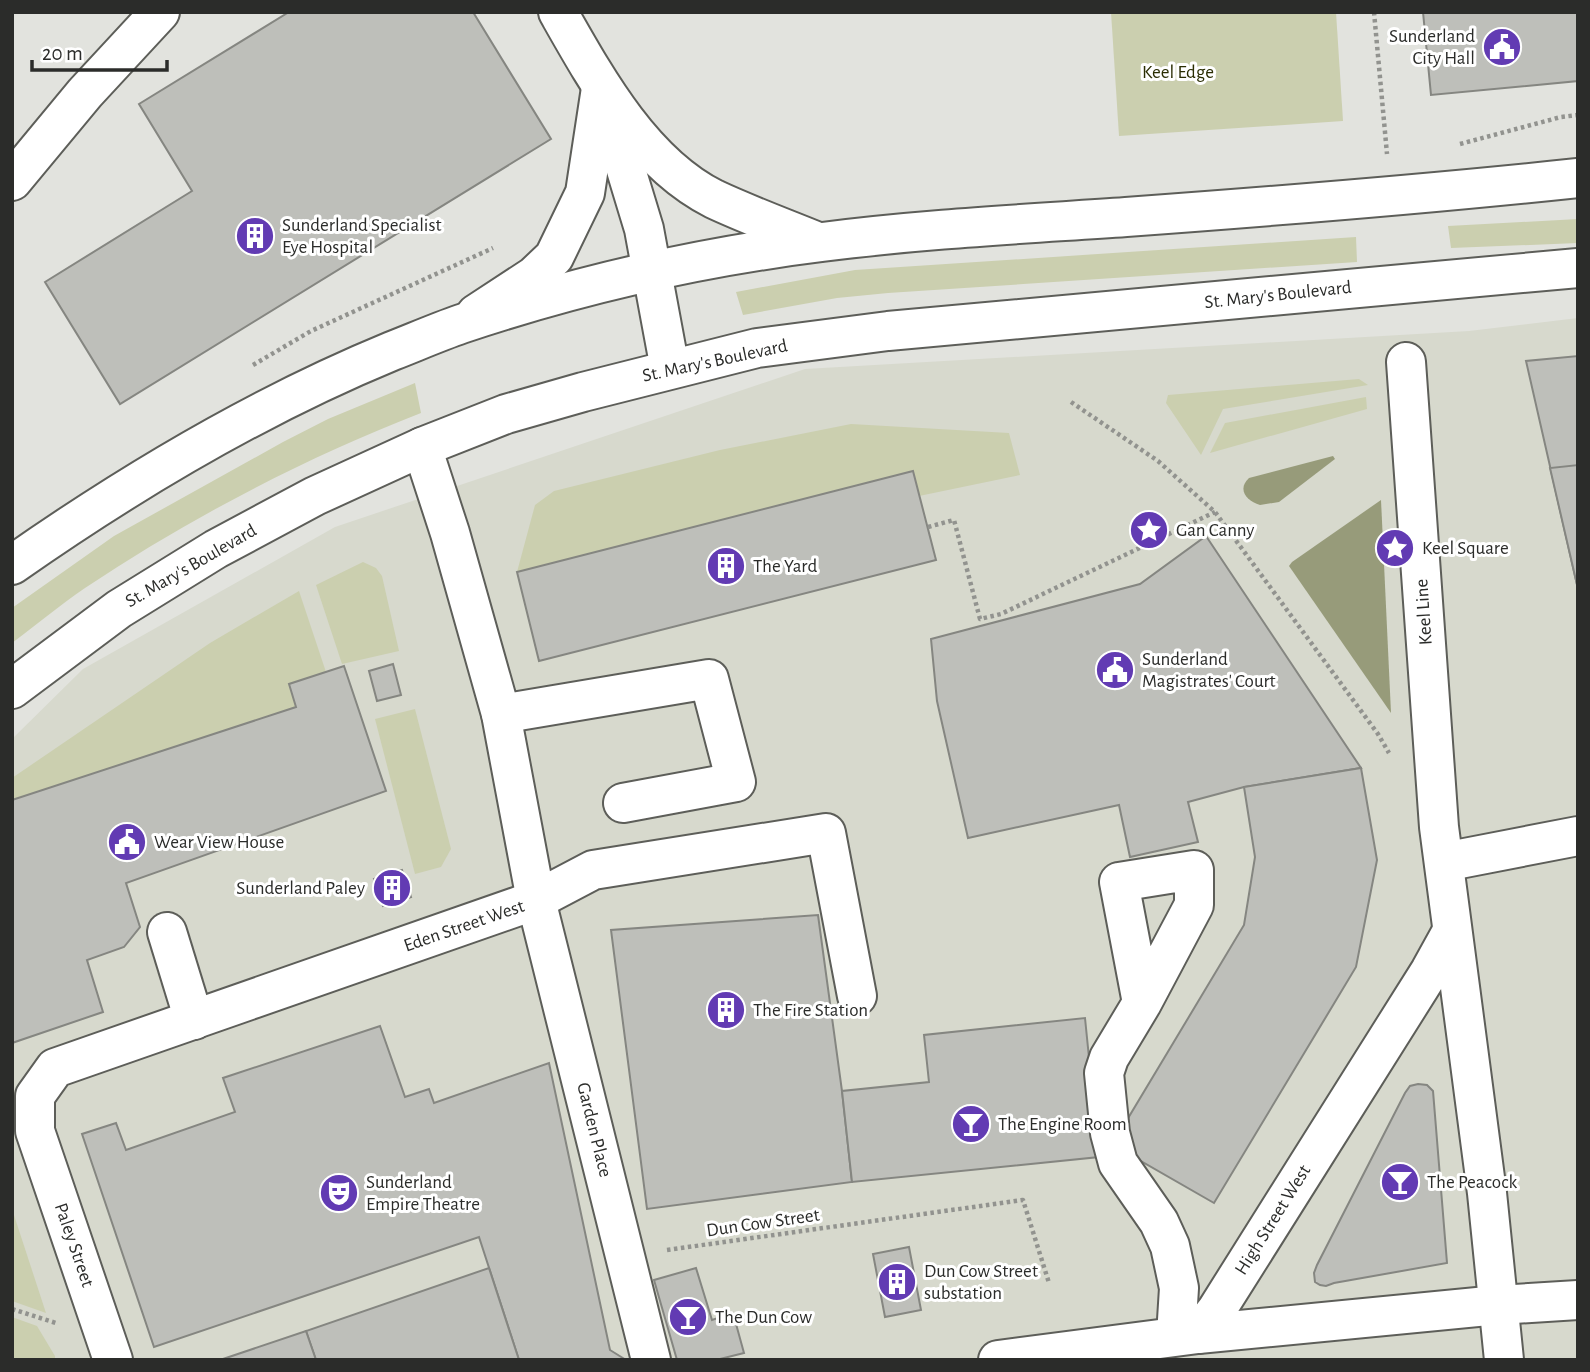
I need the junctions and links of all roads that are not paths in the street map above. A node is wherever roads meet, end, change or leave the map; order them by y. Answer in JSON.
{"nodes":[{"id":1,"x":160,"y":12,"type":"edge"},
{"id":2,"x":558,"y":12,"type":"edge"},
{"id":3,"x":601,"y":88,"type":"junction"},
{"id":4,"x":1578,"y":178,"type":"edge"},
{"id":5,"x":12,"y":181,"type":"edge"},
{"id":6,"x":818,"y":242,"type":"junction"},
{"id":7,"x":1578,"y":268,"type":"edge"},
{"id":8,"x":653,"y":270,"type":"junction"},
{"id":9,"x":458,"y":324,"type":"junction"},
{"id":10,"x":1406,"y":362,"type":"dead end"},
{"id":11,"x":670,"y":369,"type":"junction"},
{"id":12,"x":422,"y":447,"type":"junction"},
{"id":13,"x":12,"y":565,"type":"edge"},
{"id":14,"x":12,"y":689,"type":"edge"},
{"id":15,"x":500,"y":714,"type":"junction"},
{"id":16,"x":623,"y":803,"type":"dead end"},
{"id":17,"x":1578,"y":836,"type":"edge"},
{"id":18,"x":1444,"y":862,"type":"junction"},
{"id":19,"x":536,"y":900,"type":"junction"},
{"id":20,"x":167,"y":932,"type":"dead end"},
{"id":21,"x":1451,"y":933,"type":"junction"},
{"id":22,"x":857,"y":996,"type":"dead end"},
{"id":23,"x":1142,"y":1003,"type":"dead end"},
{"id":24,"x":194,"y":1020,"type":"junction"},
{"id":25,"x":35,"y":1131,"type":"joint"},
{"id":26,"x":1578,"y":1300,"type":"edge"},
{"id":27,"x":1498,"y":1305,"type":"junction"},
{"id":28,"x":1187,"y":1335,"type":"junction"},
{"id":29,"x":113,"y":1360,"type":"edge"},
{"id":30,"x":651,"y":1360,"type":"edge"},
{"id":31,"x":998,"y":1360,"type":"edge"},
{"id":32,"x":1504,"y":1360,"type":"edge"}],
"edges":[{"from":1,"to":5,"type":"main road"},
{"from":2,"to":3,"type":"main road"},
{"from":3,"to":6,"type":"main road"},
{"from":3,"to":8,"type":"main road"},
{"from":3,"to":9,"type":"main road"},
{"from":4,"to":6,"type":"main road"},
{"from":6,"to":8,"type":"main road"},
{"from":7,"to":11,"type":"main road","name":"St. Mary's Boulevard"},
{"from":8,"to":9,"type":"main road"},
{"from":8,"to":11,"type":"main road"},
{"from":9,"to":13,"type":"main road"},
{"from":10,"to":18,"type":"main road","name":"Keel Line"},
{"from":11,"to":12,"type":"main road","name":"St. Mary's Boulevard"},
{"from":12,"to":14,"type":"main road","name":"St. Mary's Boulevard"},
{"from":12,"to":15,"type":"main road","name":"Eden Street West"},
{"from":15,"to":16,"type":"main road"},
{"from":15,"to":19,"type":"main road","name":"Eden Street West"},
{"from":17,"to":18,"type":"main road"},
{"from":18,"to":21,"type":"main road","name":"Keel Line"},
{"from":19,"to":22,"type":"main road"},
{"from":19,"to":24,"type":"main road","name":"Eden Street West"},
{"from":19,"to":30,"type":"main road","name":"Garden Place"},
{"from":20,"to":24,"type":"main road"},
{"from":21,"to":27,"type":"main road","name":"Keel Line"},
{"from":21,"to":28,"type":"main road","name":"High Street West"},
{"from":23,"to":28,"type":"main road"},
{"from":24,"to":25,"type":"main road","name":"Eden Street West"},
{"from":25,"to":29,"type":"main road","name":"Paley Street"},
{"from":26,"to":27,"type":"main road"},
{"from":27,"to":28,"type":"main road"},
{"from":27,"to":32,"type":"main road","name":"Keel Line"},
{"from":28,"to":31,"type":"main road"}]}
